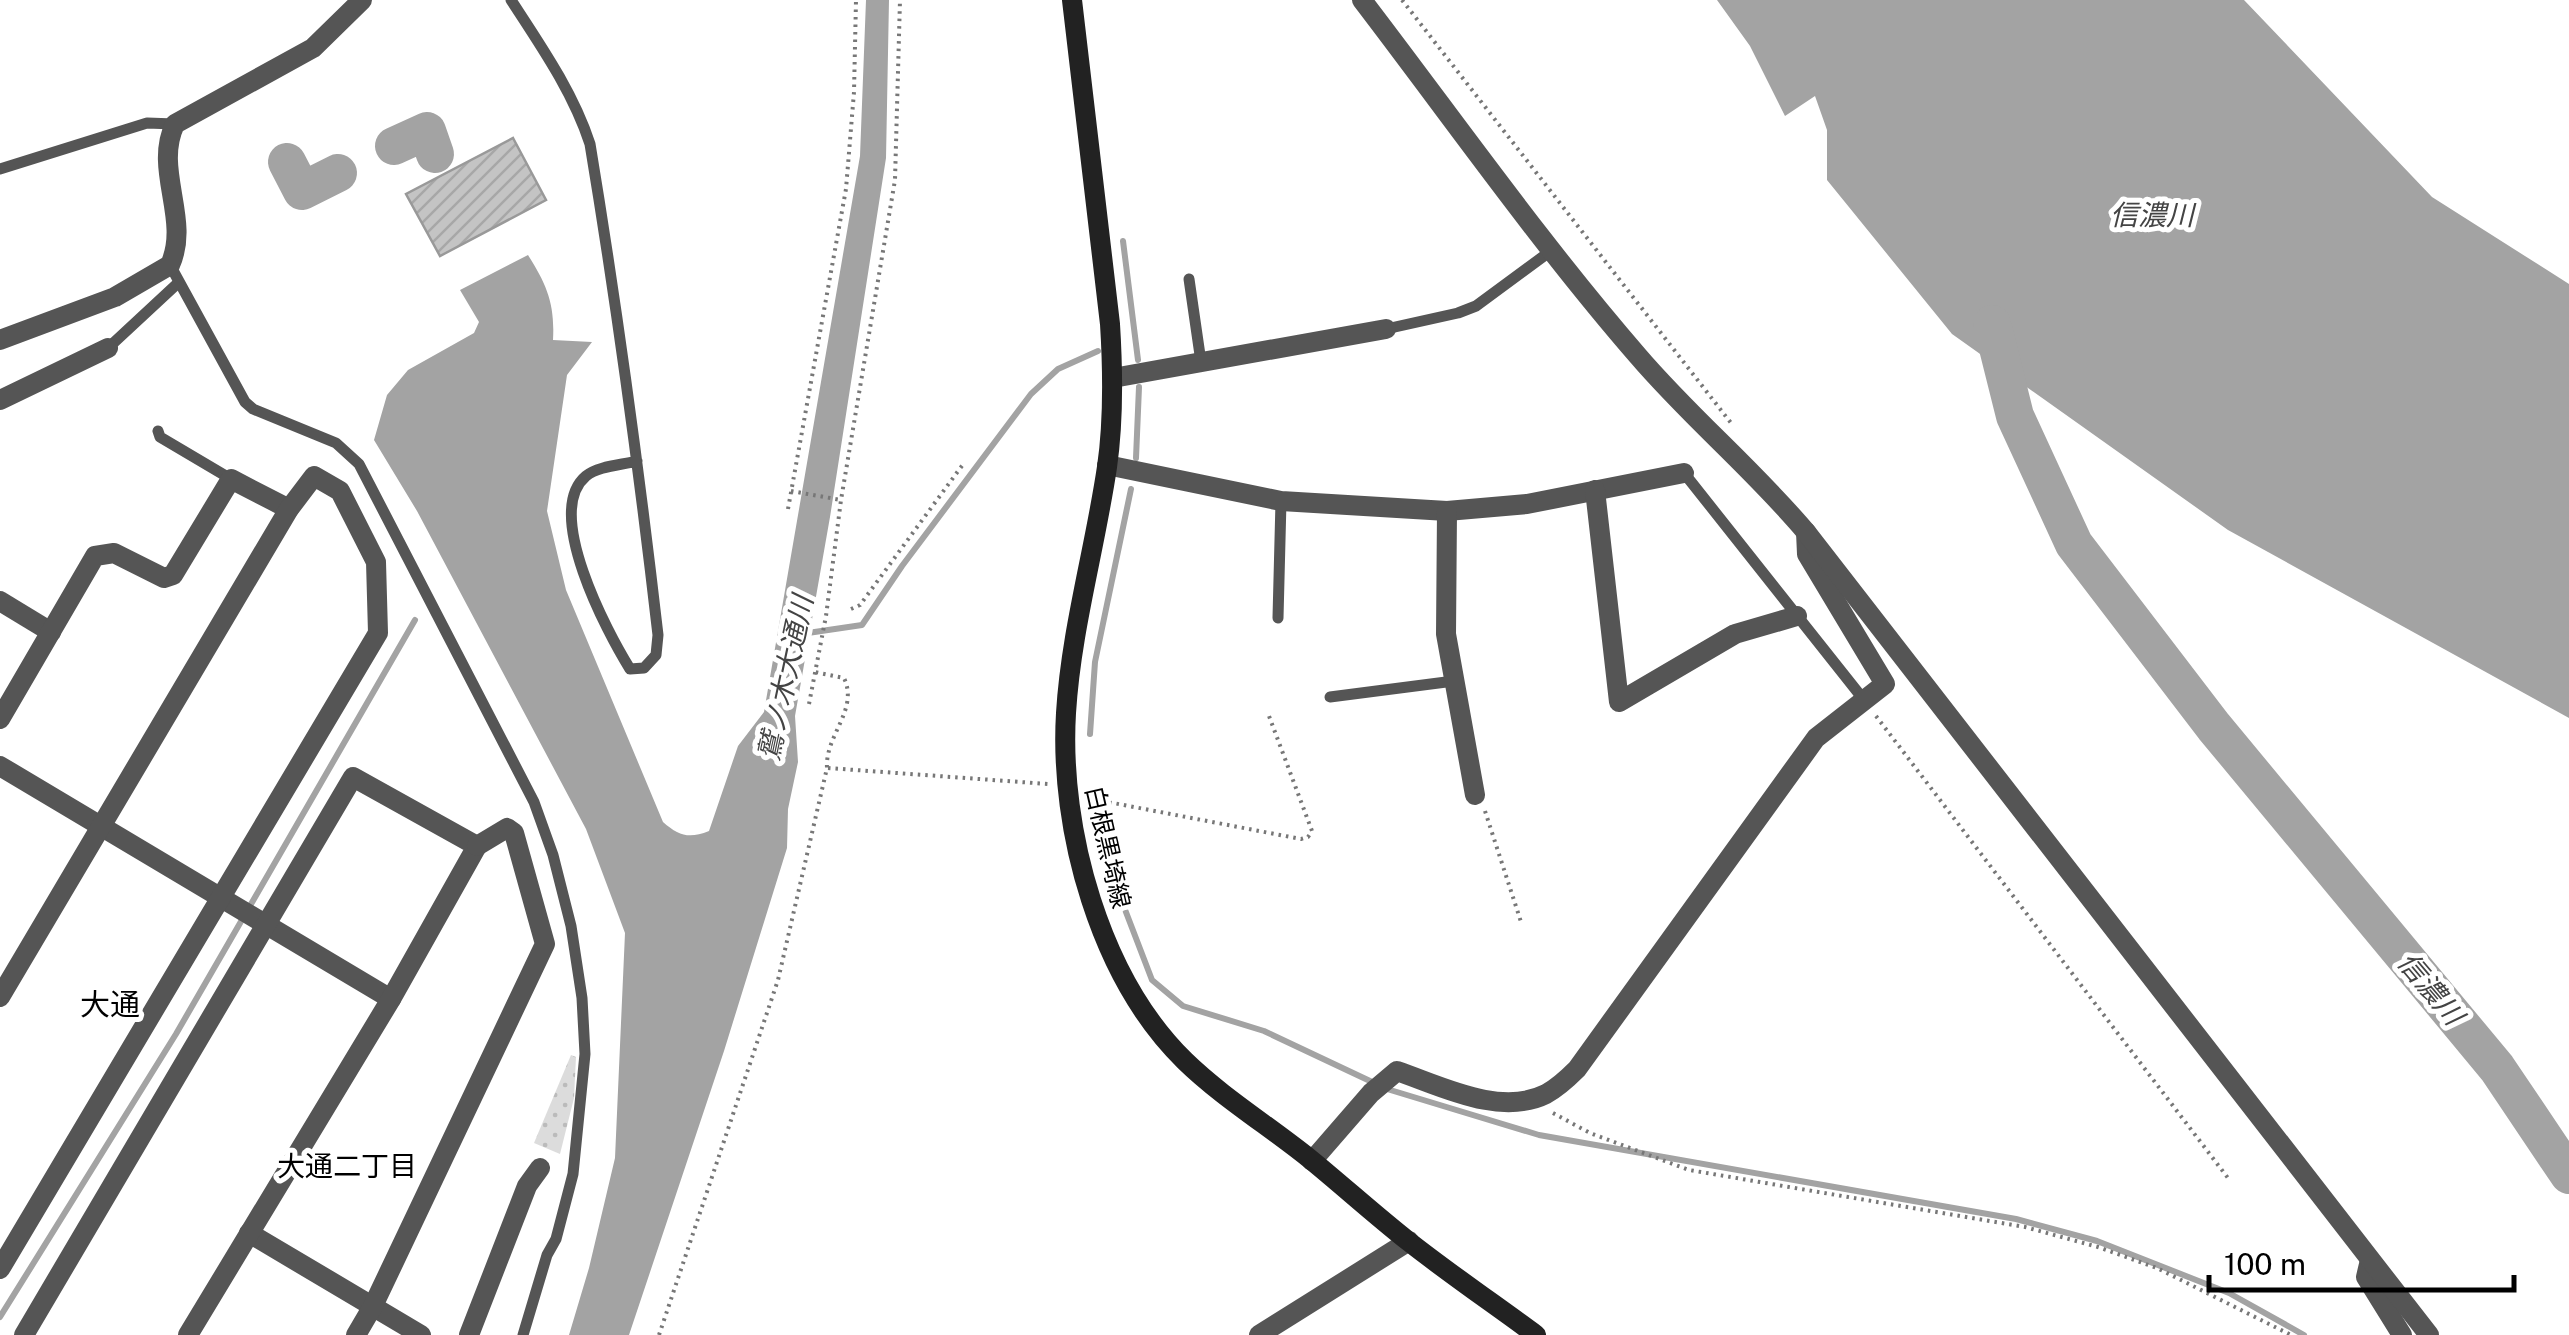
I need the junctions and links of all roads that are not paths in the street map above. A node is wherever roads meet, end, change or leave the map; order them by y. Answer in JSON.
{"nodes":[{"id":1,"x":362,"y":0,"type":"edge"},
{"id":2,"x":512,"y":0,"type":"edge"},
{"id":3,"x":1072,"y":0,"type":"edge"},
{"id":4,"x":1362,"y":0,"type":"edge"},
{"id":5,"x":175,"y":124,"type":"junction"},
{"id":6,"x":0,"y":170,"type":"edge"},
{"id":7,"x":1552,"y":250,"type":"junction"},
{"id":8,"x":174,"y":274,"type":"junction"},
{"id":9,"x":1189,"y":280,"type":"dead end"},
{"id":10,"x":1386,"y":329,"type":"joint"},
{"id":11,"x":0,"y":340,"type":"edge"},
{"id":12,"x":108,"y":348,"type":"joint"},
{"id":13,"x":1200,"y":362,"type":"junction"},
{"id":14,"x":1113,"y":378,"type":"junction"},
{"id":15,"x":0,"y":400,"type":"edge"},
{"id":16,"x":158,"y":431,"type":"dead end"},
{"id":17,"x":637,"y":461,"type":"junction"},
{"id":18,"x":1108,"y":465,"type":"junction"},
{"id":19,"x":1684,"y":473,"type":"joint"},
{"id":20,"x":231,"y":479,"type":"junction"},
{"id":21,"x":1595,"y":490,"type":"junction"},
{"id":22,"x":1281,"y":501,"type":"junction"},
{"id":23,"x":289,"y":510,"type":"junction"},
{"id":24,"x":1448,"y":511,"type":"junction"},
{"id":25,"x":1806,"y":532,"type":"junction"},
{"id":26,"x":0,"y":601,"type":"edge"},
{"id":27,"x":1798,"y":616,"type":"junction"},
{"id":28,"x":1278,"y":618,"type":"dead end"},
{"id":29,"x":51,"y":632,"type":"junction"},
{"id":30,"x":1454,"y":681,"type":"junction"},
{"id":31,"x":1330,"y":697,"type":"dead end"},
{"id":32,"x":1864,"y":700,"type":"junction"},
{"id":33,"x":0,"y":719,"type":"edge"},
{"id":34,"x":0,"y":766,"type":"edge"},
{"id":35,"x":1475,"y":796,"type":"road end"},
{"id":36,"x":101,"y":828,"type":"junction"},
{"id":37,"x":477,"y":846,"type":"junction"},
{"id":38,"x":222,"y":900,"type":"junction"},
{"id":39,"x":266,"y":926,"type":"junction"},
{"id":40,"x":0,"y":996,"type":"edge"},
{"id":41,"x":392,"y":999,"type":"junction"},
{"id":42,"x":1312,"y":1161,"type":"junction"},
{"id":43,"x":540,"y":1168,"type":"dead end"},
{"id":44,"x":249,"y":1233,"type":"junction"},
{"id":45,"x":1408,"y":1241,"type":"junction"},
{"id":46,"x":2370,"y":1260,"type":"junction"},
{"id":47,"x":0,"y":1269,"type":"edge"},
{"id":48,"x":373,"y":1306,"type":"junction"},
{"id":49,"x":24,"y":1335,"type":"edge"},
{"id":50,"x":188,"y":1335,"type":"edge"},
{"id":51,"x":356,"y":1335,"type":"edge"},
{"id":52,"x":421,"y":1335,"type":"edge"},
{"id":53,"x":469,"y":1335,"type":"edge"},
{"id":54,"x":523,"y":1335,"type":"edge"},
{"id":55,"x":1259,"y":1335,"type":"edge"},
{"id":56,"x":1536,"y":1335,"type":"edge"},
{"id":57,"x":2402,"y":1335,"type":"edge"},
{"id":58,"x":2428,"y":1335,"type":"edge"}],
"edges":[{"from":1,"to":5,"type":"street"},
{"from":2,"to":17,"type":"lane"},
{"from":3,"to":14,"type":"main road","name":"白根黒埼線"},
{"from":4,"to":7,"type":"street"},
{"from":5,"to":6,"type":"lane"},
{"from":5,"to":8,"type":"street"},
{"from":7,"to":10,"type":"lane"},
{"from":7,"to":25,"type":"street"},
{"from":8,"to":11,"type":"street"},
{"from":8,"to":12,"type":"lane"},
{"from":8,"to":54,"type":"lane"},
{"from":9,"to":13,"type":"lane"},
{"from":10,"to":13,"type":"street"},
{"from":12,"to":15,"type":"street"},
{"from":13,"to":14,"type":"street"},
{"from":14,"to":18,"type":"main road","name":"白根黒埼線"},
{"from":16,"to":20,"type":"lane"},
{"from":17,"to":17,"type":"lane"},
{"from":18,"to":22,"type":"street"},
{"from":18,"to":42,"type":"main road","name":"白根黒埼線"},
{"from":19,"to":21,"type":"street"},
{"from":19,"to":27,"type":"lane"},
{"from":20,"to":23,"type":"street"},
{"from":20,"to":29,"type":"street"},
{"from":21,"to":24,"type":"street"},
{"from":21,"to":27,"type":"street"},
{"from":22,"to":24,"type":"street"},
{"from":22,"to":28,"type":"lane"},
{"from":23,"to":36,"type":"street"},
{"from":23,"to":38,"type":"street"},
{"from":24,"to":30,"type":"street"},
{"from":25,"to":32,"type":"street"},
{"from":25,"to":46,"type":"street"},
{"from":26,"to":29,"type":"street"},
{"from":27,"to":32,"type":"lane"},
{"from":29,"to":33,"type":"street"},
{"from":30,"to":31,"type":"lane"},
{"from":30,"to":35,"type":"street"},
{"from":32,"to":42,"type":"street"},
{"from":34,"to":36,"type":"street"},
{"from":36,"to":38,"type":"street"},
{"from":36,"to":40,"type":"street"},
{"from":37,"to":39,"type":"street"},
{"from":37,"to":41,"type":"street"},
{"from":37,"to":48,"type":"street"},
{"from":38,"to":39,"type":"street"},
{"from":38,"to":47,"type":"street"},
{"from":39,"to":41,"type":"street"},
{"from":39,"to":49,"type":"street"},
{"from":41,"to":44,"type":"street"},
{"from":42,"to":45,"type":"main road","name":"白根黒埼線"},
{"from":43,"to":53,"type":"street"},
{"from":44,"to":48,"type":"street"},
{"from":44,"to":50,"type":"street"},
{"from":45,"to":55,"type":"street"},
{"from":45,"to":56,"type":"main road","name":"白根黒埼線"},
{"from":46,"to":57,"type":"street"},
{"from":46,"to":58,"type":"street"},
{"from":48,"to":51,"type":"street"},
{"from":48,"to":52,"type":"street"}]}
